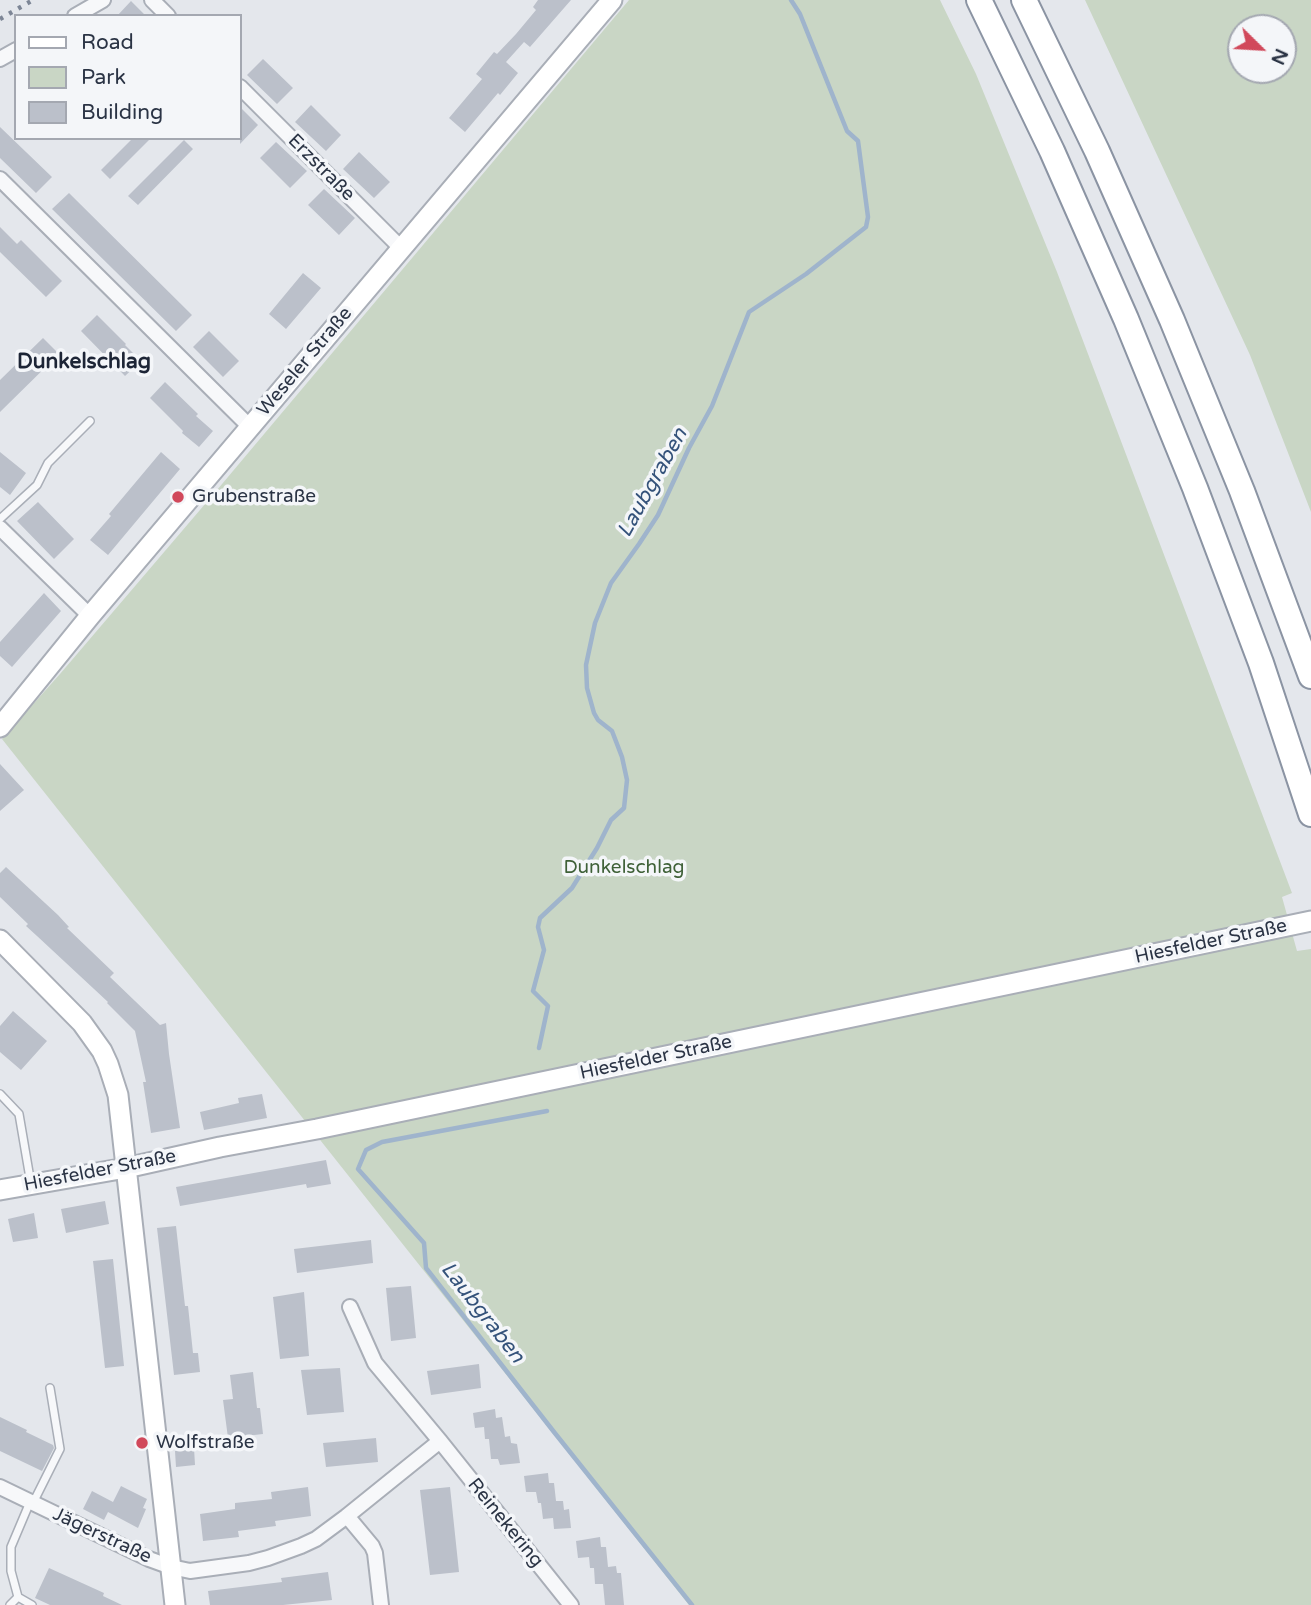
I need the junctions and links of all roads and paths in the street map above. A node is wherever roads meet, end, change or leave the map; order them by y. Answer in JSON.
{"nodes":[{"id":1,"x":103,"y":0,"type":"edge"},
{"id":2,"x":152,"y":0,"type":"edge"},
{"id":3,"x":612,"y":0,"type":"edge"},
{"id":4,"x":979,"y":0,"type":"edge"},
{"id":5,"x":1024,"y":0,"type":"edge"},
{"id":6,"x":78,"y":14,"type":"edge"},
{"id":7,"x":166,"y":14,"type":"edge"},
{"id":8,"x":242,"y":90,"type":"edge"},
{"id":9,"x":0,"y":179,"type":"edge"},
{"id":10,"x":401,"y":248,"type":"junction"},
{"id":11,"x":90,"y":421,"type":"dead end"},
{"id":12,"x":250,"y":427,"type":"junction"},
{"id":13,"x":0,"y":519,"type":"edge"},
{"id":14,"x":0,"y":528,"type":"edge"},
{"id":15,"x":90,"y":616,"type":"junction"},
{"id":16,"x":1311,"y":676,"type":"edge"},
{"id":17,"x":0,"y":727,"type":"edge"},
{"id":18,"x":1311,"y":814,"type":"edge"},
{"id":19,"x":1305,"y":922,"type":"edge"},
{"id":20,"x":0,"y":940,"type":"edge"},
{"id":21,"x":0,"y":1094,"type":"edge"},
{"id":22,"x":126,"y":1168,"type":"junction"},
{"id":23,"x":32,"y":1184,"type":"junction"},
{"id":24,"x":0,"y":1191,"type":"edge"},
{"id":25,"x":350,"y":1307,"type":"dead end"},
{"id":26,"x":50,"y":1388,"type":"dead end"},
{"id":27,"x":440,"y":1441,"type":"junction"},
{"id":28,"x":0,"y":1487,"type":"edge"},
{"id":29,"x":32,"y":1503,"type":"junction"},
{"id":30,"x":347,"y":1516,"type":"junction"},
{"id":31,"x":170,"y":1567,"type":"junction"},
{"id":32,"x":18,"y":1597,"type":"junction"},
{"id":33,"x":10,"y":1605,"type":"edge"},
{"id":34,"x":32,"y":1605,"type":"edge"},
{"id":35,"x":174,"y":1605,"type":"edge"},
{"id":36,"x":381,"y":1605,"type":"edge"},
{"id":37,"x":571,"y":1605,"type":"edge"}],
"edges":[{"from":1,"to":6,"type":"street"},
{"from":2,"to":7,"type":"street"},
{"from":3,"to":10,"type":"street","name":"Weseler Straße"},
{"from":4,"to":18,"type":"highway"},
{"from":5,"to":16,"type":"highway"},
{"from":8,"to":10,"type":"street","name":"Erzstraße"},
{"from":9,"to":12,"type":"street"},
{"from":10,"to":12,"type":"street","name":"Weseler Straße"},
{"from":11,"to":13,"type":"lane"},
{"from":12,"to":15,"type":"street","name":"Weseler Straße"},
{"from":14,"to":15,"type":"street"},
{"from":15,"to":17,"type":"street","name":"Weseler Straße"},
{"from":19,"to":22,"type":"street","name":"Hiesfelder Straße"},
{"from":20,"to":22,"type":"street"},
{"from":21,"to":23,"type":"lane"},
{"from":22,"to":23,"type":"street","name":"Hiesfelder Straße"},
{"from":22,"to":31,"type":"street"},
{"from":23,"to":24,"type":"street","name":"Hiesfelder Straße"},
{"from":25,"to":27,"type":"street","name":"Reinekering"},
{"from":26,"to":29,"type":"lane"},
{"from":27,"to":30,"type":"street"},
{"from":27,"to":37,"type":"street","name":"Reinekering"},
{"from":28,"to":29,"type":"street","name":"Jägerstraße"},
{"from":29,"to":31,"type":"street","name":"Jägerstraße"},
{"from":29,"to":32,"type":"lane"},
{"from":30,"to":31,"type":"street"},
{"from":30,"to":36,"type":"street"},
{"from":31,"to":35,"type":"street","name":"Jägerstraße"},
{"from":32,"to":33,"type":"lane"},
{"from":32,"to":34,"type":"lane"}]}
